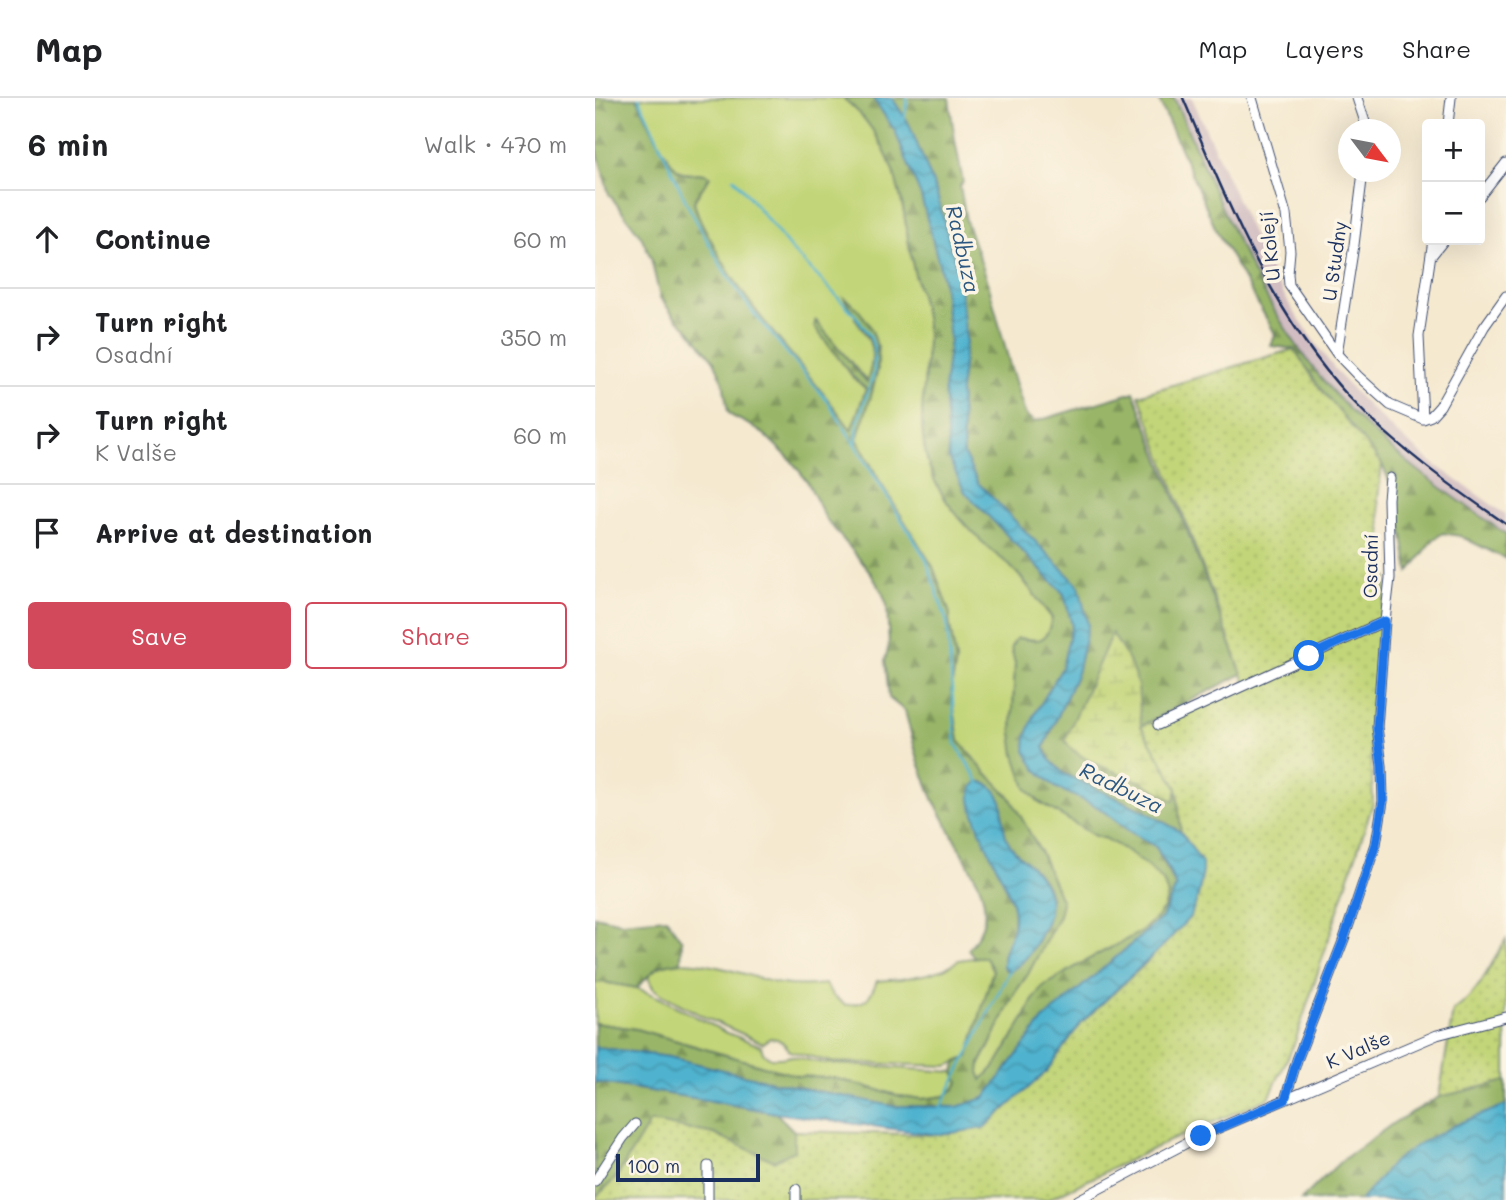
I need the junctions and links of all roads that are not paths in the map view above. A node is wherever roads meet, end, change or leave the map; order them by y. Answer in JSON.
{"nodes":[{"id":1,"x":1252,"y":98,"type":"edge"},
{"id":2,"x":1357,"y":98,"type":"edge"},
{"id":3,"x":1451,"y":98,"type":"edge"},
{"id":4,"x":1362,"y":119,"type":"edge"},
{"id":5,"x":1449,"y":119,"type":"edge"},
{"id":6,"x":1506,"y":163,"type":"edge"},
{"id":7,"x":1362,"y":182,"type":"edge"},
{"id":8,"x":1485,"y":190,"type":"edge"},
{"id":9,"x":1432,"y":245,"type":"edge"},
{"id":10,"x":1440,"y":245,"type":"edge"},
{"id":11,"x":1430,"y":257,"type":"junction"},
{"id":12,"x":1506,"y":296,"type":"edge"},
{"id":13,"x":1337,"y":354,"type":"junction"},
{"id":14,"x":1423,"y":419,"type":"junction"},
{"id":15,"x":1390,"y":478,"type":"dead end"},
{"id":16,"x":1385,"y":621,"type":"junction"},
{"id":17,"x":1158,"y":725,"type":"dead end"},
{"id":18,"x":1506,"y":1017,"type":"edge"},
{"id":19,"x":1285,"y":1100,"type":"junction"},
{"id":20,"x":635,"y":1124,"type":"dead end"},
{"id":21,"x":708,"y":1166,"type":"dead end"},
{"id":22,"x":595,"y":1181,"type":"edge"},
{"id":23,"x":796,"y":1189,"type":"dead end"},
{"id":24,"x":708,"y":1200,"type":"edge"},
{"id":25,"x":796,"y":1200,"type":"edge"},
{"id":26,"x":1078,"y":1200,"type":"edge"}],
"edges":[{"from":1,"to":13,"type":"street","name":"U Kolejí"},
{"from":2,"to":4,"type":"street"},
{"from":3,"to":5,"type":"street"},
{"from":6,"to":8,"type":"street"},
{"from":7,"to":13,"type":"street","name":"U Studny"},
{"from":9,"to":11,"type":"street"},
{"from":10,"to":11,"type":"street"},
{"from":11,"to":14,"type":"street"},
{"from":12,"to":14,"type":"street"},
{"from":13,"to":14,"type":"street","name":"U Kolejí"},
{"from":15,"to":16,"type":"street","name":"Osadní"},
{"from":16,"to":17,"type":"street"},
{"from":16,"to":19,"type":"street","name":"Osadní"},
{"from":18,"to":19,"type":"street","name":"K Valše"},
{"from":19,"to":26,"type":"street","name":"K Valše"},
{"from":20,"to":22,"type":"street"},
{"from":21,"to":24,"type":"street"},
{"from":23,"to":25,"type":"street"}]}
